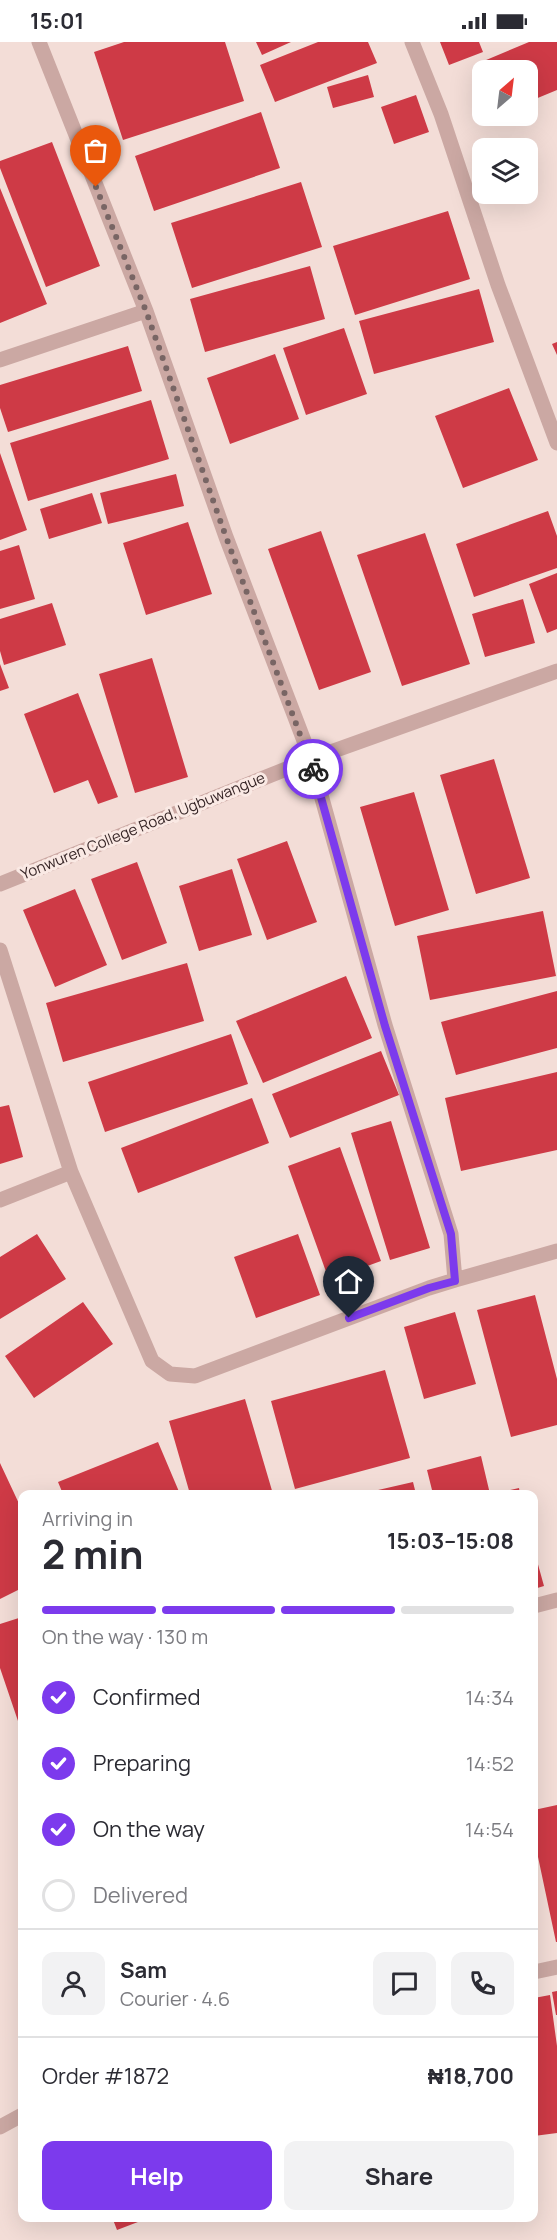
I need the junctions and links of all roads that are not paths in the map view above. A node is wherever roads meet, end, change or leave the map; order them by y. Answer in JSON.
{"nodes":[{"id":1,"x":39,"y":42,"type":"edge"},
{"id":2,"x":412,"y":42,"type":"edge"},
{"id":3,"x":146,"y":311,"type":"junction"},
{"id":4,"x":0,"y":360,"type":"edge"},
{"id":5,"x":557,"y":443,"type":"edge"},
{"id":6,"x":557,"y":671,"type":"edge"},
{"id":7,"x":311,"y":759,"type":"junction"},
{"id":8,"x":0,"y":884,"type":"edge"},
{"id":9,"x":0,"y":951,"type":"edge"},
{"id":10,"x":71,"y":1172,"type":"junction"},
{"id":11,"x":0,"y":1200,"type":"edge"},
{"id":12,"x":557,"y":1251,"type":"edge"},
{"id":13,"x":455,"y":1281,"type":"junction"},
{"id":14,"x":557,"y":1600,"type":"edge"},
{"id":15,"x":538,"y":1605,"type":"edge"},
{"id":16,"x":557,"y":1967,"type":"edge"},
{"id":17,"x":538,"y":1971,"type":"edge"},
{"id":18,"x":18,"y":2117,"type":"edge"},
{"id":19,"x":0,"y":2127,"type":"edge"}],
"edges":[{"from":1,"to":3,"type":"street"},
{"from":2,"to":5,"type":"street"},
{"from":3,"to":4,"type":"street"},
{"from":3,"to":7,"type":"street"},
{"from":6,"to":7,"type":"street","name":"Yonwuren College Road, Ugbuwangue"},
{"from":7,"to":8,"type":"street","name":"Yonwuren College Road, Ugbuwangue"},
{"from":7,"to":13,"type":"street"},
{"from":9,"to":10,"type":"street"},
{"from":10,"to":11,"type":"street"},
{"from":10,"to":13,"type":"street"},
{"from":12,"to":13,"type":"street"},
{"from":14,"to":15,"type":"street"},
{"from":16,"to":17,"type":"street"},
{"from":18,"to":19,"type":"street"}]}
